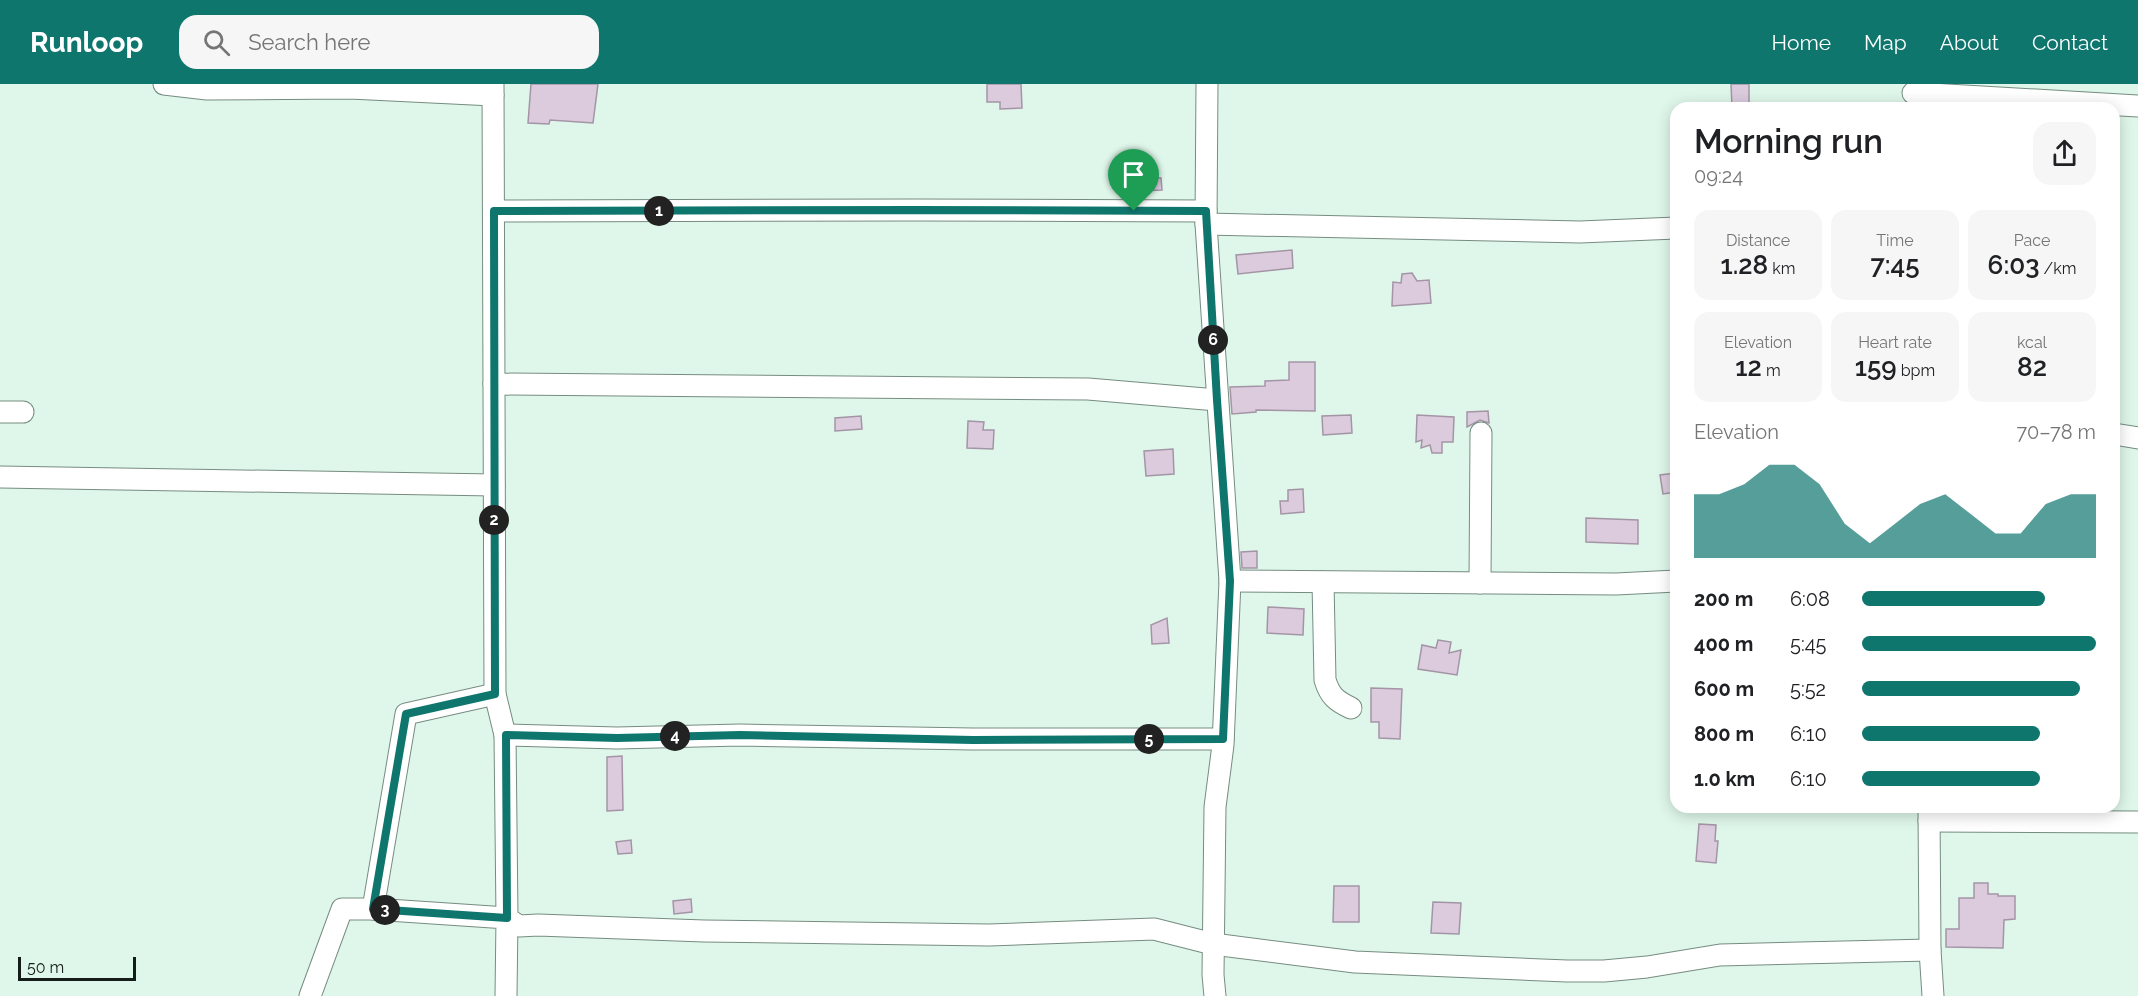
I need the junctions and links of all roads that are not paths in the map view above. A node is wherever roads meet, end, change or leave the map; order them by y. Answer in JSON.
{"nodes":[{"id":1,"x":164,"y":84,"type":"edge"},
{"id":2,"x":1207,"y":84,"type":"edge"},
{"id":3,"x":493,"y":89,"type":"edge"},
{"id":4,"x":1913,"y":95,"type":"edge"},
{"id":5,"x":2056,"y":102,"type":"edge"},
{"id":6,"x":2120,"y":105,"type":"edge"},
{"id":7,"x":2138,"y":106,"type":"edge"},
{"id":8,"x":494,"y":211,"type":"junction"},
{"id":9,"x":1206,"y":218,"type":"junction"},
{"id":10,"x":1670,"y":228,"type":"edge"},
{"id":11,"x":494,"y":384,"type":"junction"},
{"id":12,"x":1217,"y":400,"type":"junction"},
{"id":13,"x":0,"y":412,"type":"edge"},
{"id":14,"x":23,"y":412,"type":"dead end"},
{"id":15,"x":1481,"y":433,"type":"dead end"},
{"id":16,"x":2120,"y":435,"type":"edge"},
{"id":17,"x":2138,"y":438,"type":"edge"},
{"id":18,"x":0,"y":477,"type":"edge"},
{"id":19,"x":494,"y":485,"type":"junction"},
{"id":20,"x":1230,"y":581,"type":"junction"},
{"id":21,"x":1323,"y":582,"type":"junction"},
{"id":22,"x":1670,"y":582,"type":"edge"},
{"id":23,"x":1479,"y":584,"type":"junction"},
{"id":24,"x":495,"y":694,"type":"junction"},
{"id":25,"x":1351,"y":708,"type":"dead end"},
{"id":26,"x":506,"y":735,"type":"junction"},
{"id":27,"x":1223,"y":739,"type":"junction"},
{"id":28,"x":1929,"y":814,"type":"edge"},
{"id":29,"x":2138,"y":822,"type":"edge"},
{"id":30,"x":373,"y":909,"type":"junction"},
{"id":31,"x":507,"y":918,"type":"junction"},
{"id":32,"x":1213,"y":944,"type":"junction"},
{"id":33,"x":1930,"y":950,"type":"junction"},
{"id":34,"x":310,"y":996,"type":"edge"},
{"id":35,"x":506,"y":996,"type":"edge"},
{"id":36,"x":1215,"y":996,"type":"edge"},
{"id":37,"x":1933,"y":996,"type":"edge"}],
"edges":[{"from":1,"to":3,"type":"street"},
{"from":2,"to":9,"type":"street"},
{"from":3,"to":8,"type":"street"},
{"from":4,"to":5,"type":"street"},
{"from":6,"to":7,"type":"street"},
{"from":8,"to":9,"type":"street"},
{"from":8,"to":11,"type":"street"},
{"from":9,"to":10,"type":"street"},
{"from":9,"to":12,"type":"street"},
{"from":11,"to":12,"type":"street"},
{"from":11,"to":19,"type":"street"},
{"from":12,"to":20,"type":"street"},
{"from":13,"to":14,"type":"street"},
{"from":15,"to":23,"type":"street"},
{"from":16,"to":17,"type":"street"},
{"from":18,"to":19,"type":"street"},
{"from":19,"to":24,"type":"street"},
{"from":20,"to":21,"type":"street"},
{"from":20,"to":27,"type":"street"},
{"from":21,"to":23,"type":"street"},
{"from":21,"to":25,"type":"street"},
{"from":22,"to":23,"type":"street"},
{"from":24,"to":26,"type":"street"},
{"from":24,"to":30,"type":"street"},
{"from":26,"to":27,"type":"street"},
{"from":26,"to":31,"type":"street"},
{"from":27,"to":32,"type":"street"},
{"from":28,"to":29,"type":"street"},
{"from":28,"to":33,"type":"street"},
{"from":30,"to":31,"type":"street"},
{"from":30,"to":34,"type":"street"},
{"from":31,"to":32,"type":"street"},
{"from":31,"to":35,"type":"street"},
{"from":32,"to":33,"type":"street"},
{"from":32,"to":36,"type":"street"},
{"from":33,"to":37,"type":"street"}]}
